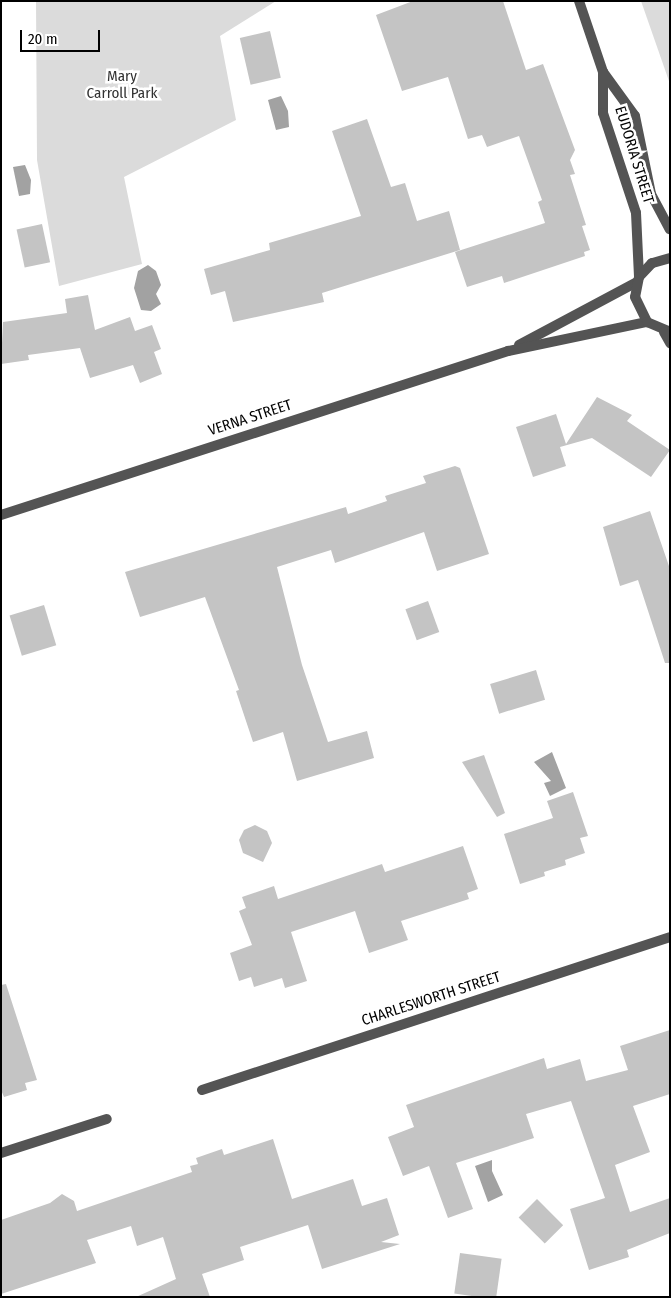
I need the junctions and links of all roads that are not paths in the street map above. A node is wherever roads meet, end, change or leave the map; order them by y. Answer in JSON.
{"nodes":[{"id":1,"x":579,"y":1,"type":"edge"},
{"id":2,"x":603,"y":72,"type":"junction"},
{"id":3,"x":670,"y":230,"type":"edge"},
{"id":4,"x":670,"y":258,"type":"edge"},
{"id":5,"x":638,"y":280,"type":"junction"},
{"id":6,"x":646,"y":322,"type":"junction"},
{"id":7,"x":667,"y":332,"type":"edge"},
{"id":8,"x":670,"y":343,"type":"edge"},
{"id":9,"x":508,"y":351,"type":"junction"},
{"id":10,"x":1,"y":515,"type":"edge"},
{"id":11,"x":670,"y":938,"type":"edge"},
{"id":12,"x":202,"y":1090,"type":"dead end"},
{"id":13,"x":108,"y":1119,"type":"dead end"},
{"id":14,"x":1,"y":1153,"type":"edge"}],
"edges":[{"from":1,"to":2,"type":"street","name":"EUDORIA STREET"},
{"from":2,"to":3,"type":"street","name":"EUDORIA STREET"},
{"from":2,"to":5,"type":"street","name":"EUDORIA STREET"},
{"from":4,"to":5,"type":"street","name":"VERNA STREET"},
{"from":5,"to":6,"type":"street","name":"EUDORIA STREET"},
{"from":5,"to":9,"type":"street","name":"VERNA STREET"},
{"from":6,"to":7,"type":"street"},
{"from":6,"to":9,"type":"street","name":"VERNA STREET"},
{"from":7,"to":8,"type":"street"},
{"from":9,"to":10,"type":"street","name":"VERNA STREET"},
{"from":11,"to":12,"type":"street","name":"CHARLESWORTH STREET"},
{"from":13,"to":14,"type":"street"}]}
